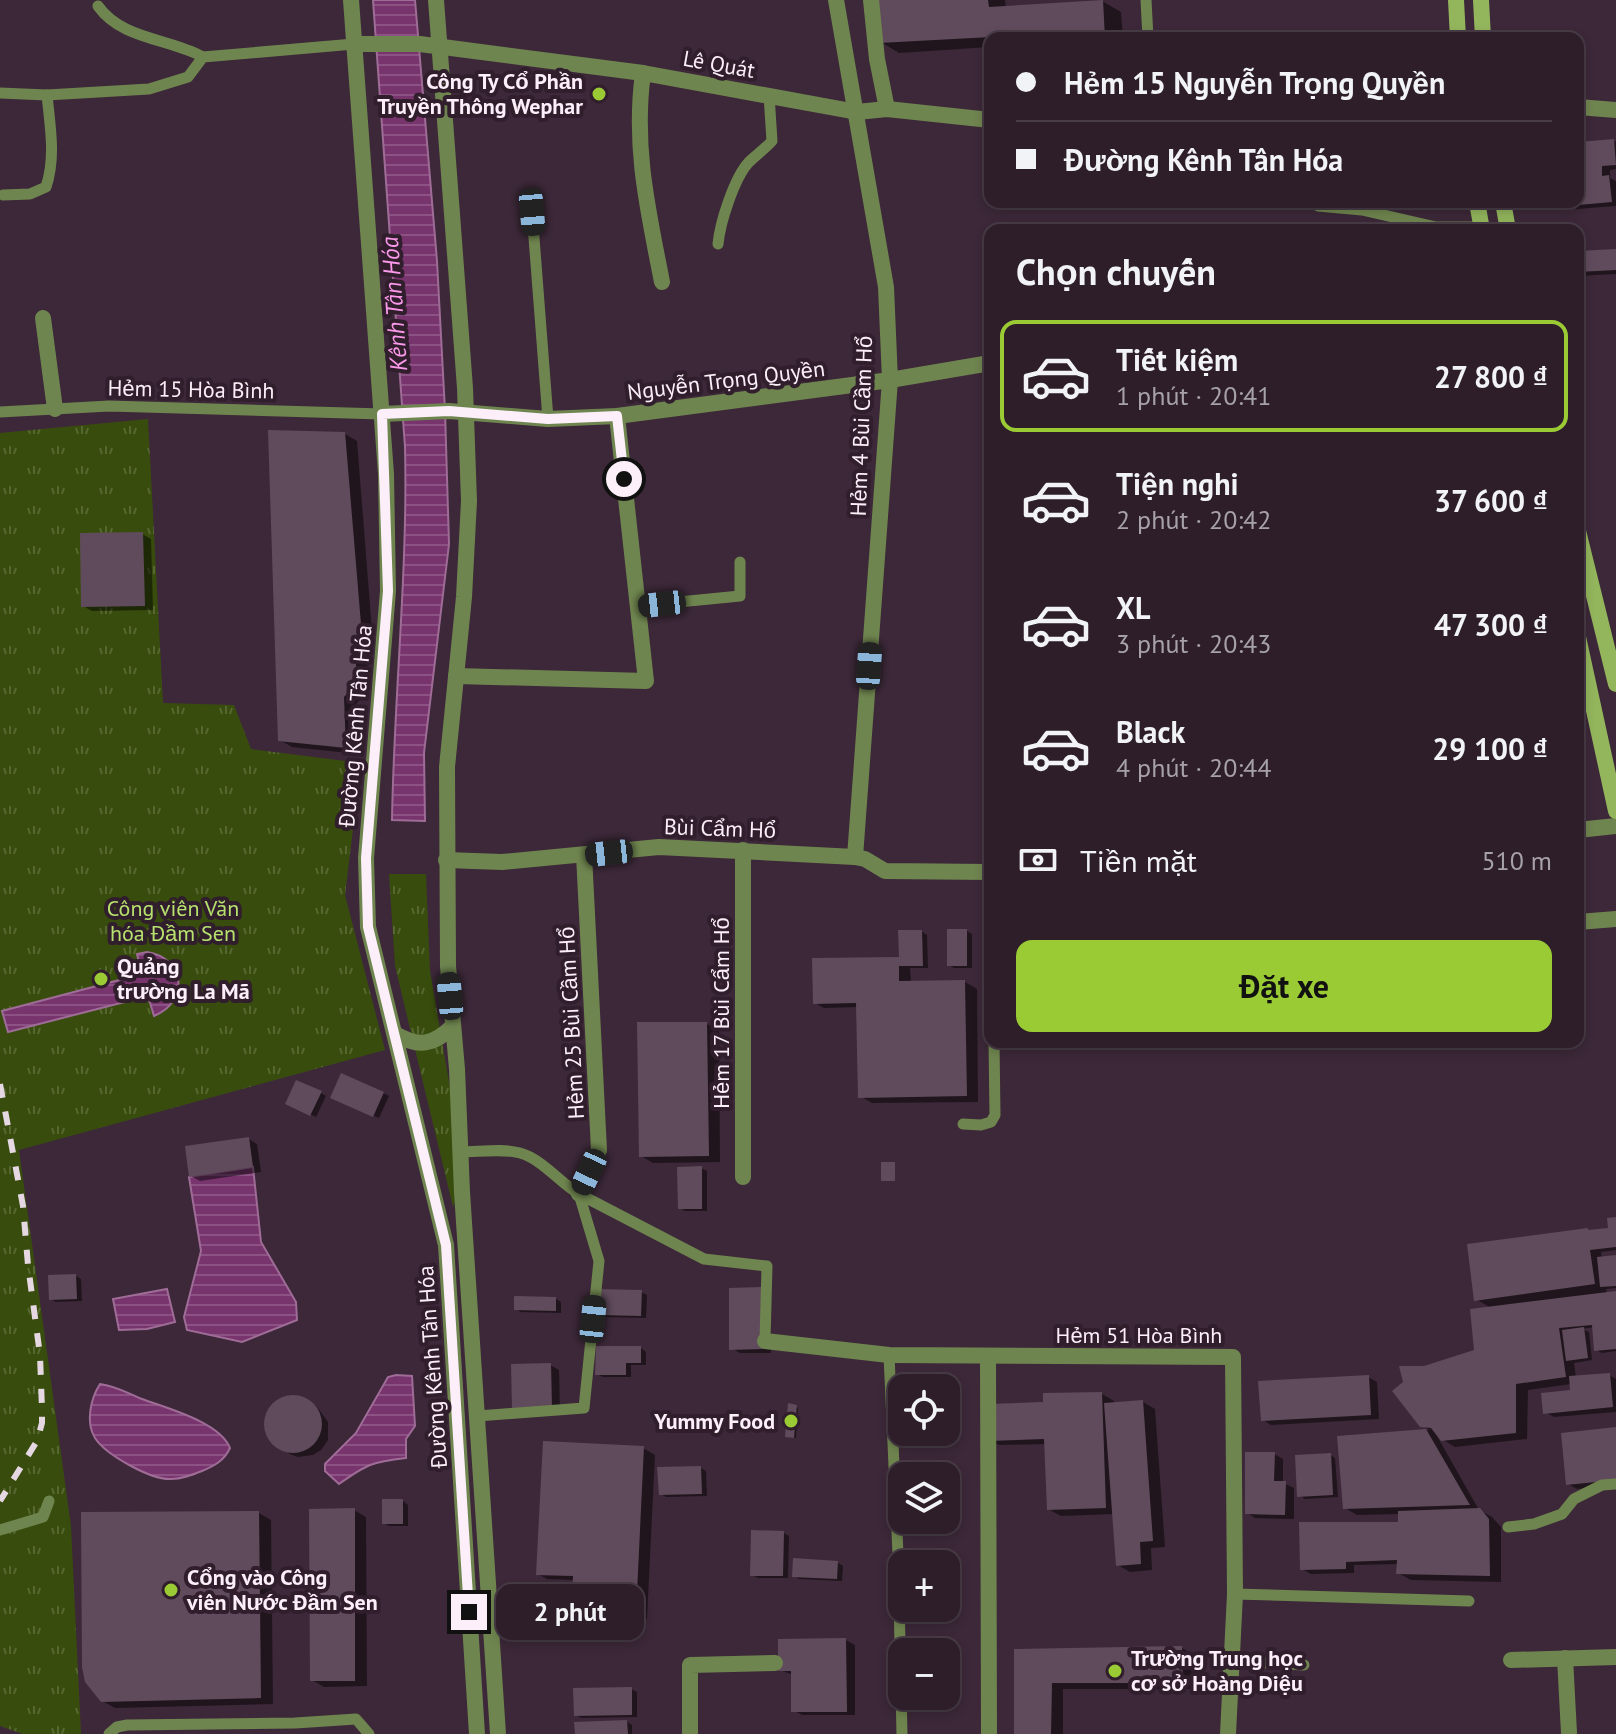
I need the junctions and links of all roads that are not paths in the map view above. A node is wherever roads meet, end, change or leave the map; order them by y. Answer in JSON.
{"nodes":[{"id":1,"x":351,"y":0,"type":"edge"},
{"id":2,"x":436,"y":0,"type":"edge"},
{"id":3,"x":836,"y":0,"type":"edge"},
{"id":4,"x":871,"y":0,"type":"edge"},
{"id":5,"x":1146,"y":0,"type":"edge"},
{"id":6,"x":1456,"y":0,"type":"edge"},
{"id":7,"x":1481,"y":0,"type":"edge"},
{"id":8,"x":98,"y":6,"type":"dead end"},
{"id":9,"x":1148,"y":32,"type":"edge"},
{"id":10,"x":1458,"y":32,"type":"edge"},
{"id":11,"x":1483,"y":32,"type":"edge"},
{"id":12,"x":363,"y":43,"type":"junction"},
{"id":13,"x":439,"y":46,"type":"junction"},
{"id":14,"x":203,"y":57,"type":"junction"},
{"id":15,"x":643,"y":73,"type":"junction"},
{"id":16,"x":0,"y":93,"type":"edge"},
{"id":17,"x":47,"y":95,"type":"junction"},
{"id":18,"x":769,"y":95,"type":"junction"},
{"id":19,"x":1584,"y":107,"type":"edge"},
{"id":20,"x":887,"y":109,"type":"junction"},
{"id":21,"x":1616,"y":110,"type":"edge"},
{"id":22,"x":857,"y":112,"type":"junction"},
{"id":23,"x":984,"y":119,"type":"edge"},
{"id":24,"x":3,"y":195,"type":"dead end"},
{"id":25,"x":1340,"y":208,"type":"edge"},
{"id":26,"x":532,"y":212,"type":"dead end"},
{"id":27,"x":1412,"y":224,"type":"edge"},
{"id":28,"x":718,"y":244,"type":"dead end"},
{"id":29,"x":662,"y":282,"type":"dead end"},
{"id":30,"x":43,"y":318,"type":"dead end"},
{"id":31,"x":984,"y":364,"type":"edge"},
{"id":32,"x":890,"y":380,"type":"junction"},
{"id":33,"x":55,"y":409,"type":"junction"},
{"id":34,"x":0,"y":412,"type":"edge"},
{"id":35,"x":467,"y":412,"type":"junction"},
{"id":36,"x":390,"y":414,"type":"junction"},
{"id":37,"x":617,"y":416,"type":"junction"},
{"id":38,"x":548,"y":419,"type":"junction"},
{"id":39,"x":1584,"y":555,"type":"edge"},
{"id":40,"x":740,"y":562,"type":"dead end"},
{"id":41,"x":638,"y":606,"type":"junction"},
{"id":42,"x":456,"y":676,"type":"junction"},
{"id":43,"x":1584,"y":676,"type":"edge"},
{"id":44,"x":1616,"y":684,"type":"edge"},
{"id":45,"x":1616,"y":811,"type":"edge"},
{"id":46,"x":1616,"y":826,"type":"edge"},
{"id":47,"x":1584,"y":829,"type":"edge"},
{"id":48,"x":743,"y":850,"type":"junction"},
{"id":49,"x":584,"y":855,"type":"junction"},
{"id":50,"x":855,"y":857,"type":"junction"},
{"id":51,"x":446,"y":860,"type":"junction"},
{"id":52,"x":984,"y":872,"type":"edge"},
{"id":53,"x":1616,"y":919,"type":"edge"},
{"id":54,"x":1584,"y":922,"type":"edge"},
{"id":55,"x":453,"y":1026,"type":"junction"},
{"id":56,"x":395,"y":1034,"type":"junction"},
{"id":57,"x":994,"y":1048,"type":"edge"},
{"id":58,"x":963,"y":1124,"type":"dead end"},
{"id":59,"x":461,"y":1152,"type":"junction"},
{"id":60,"x":743,"y":1177,"type":"dead end"},
{"id":61,"x":579,"y":1194,"type":"junction"},
{"id":62,"x":765,"y":1341,"type":"joint"},
{"id":63,"x":889,"y":1355,"type":"junction"},
{"id":64,"x":988,"y":1357,"type":"junction"},
{"id":65,"x":478,"y":1416,"type":"junction"},
{"id":66,"x":1616,"y":1484,"type":"edge"},
{"id":67,"x":49,"y":1501,"type":"dead end"},
{"id":68,"x":1508,"y":1527,"type":"dead end"},
{"id":69,"x":0,"y":1530,"type":"edge"},
{"id":70,"x":1235,"y":1594,"type":"junction"},
{"id":71,"x":1469,"y":1601,"type":"dead end"},
{"id":72,"x":1616,"y":1657,"type":"edge"},
{"id":73,"x":1565,"y":1658,"type":"junction"},
{"id":74,"x":1511,"y":1660,"type":"dead end"},
{"id":75,"x":1232,"y":1661,"type":"junction"},
{"id":76,"x":775,"y":1663,"type":"dead end"},
{"id":77,"x":1304,"y":1665,"type":"dead end"},
{"id":78,"x":295,"y":1728,"type":"edge"},
{"id":79,"x":1569,"y":1733,"type":"edge"},
{"id":80,"x":109,"y":1734,"type":"edge"},
{"id":81,"x":369,"y":1734,"type":"edge"},
{"id":82,"x":477,"y":1734,"type":"edge"},
{"id":83,"x":498,"y":1734,"type":"edge"},
{"id":84,"x":690,"y":1734,"type":"edge"},
{"id":85,"x":902,"y":1734,"type":"edge"},
{"id":86,"x":989,"y":1734,"type":"edge"},
{"id":87,"x":1228,"y":1734,"type":"edge"}],
"edges":[{"from":1,"to":12,"type":"street","name":"Đường Kênh Tân Hóa"},
{"from":2,"to":13,"type":"street","name":"Đường Kênh Tân Hóa"},
{"from":3,"to":22,"type":"street","name":"Hẻm 4 Bùi Cầm Hổ"},
{"from":4,"to":20,"type":"street"},
{"from":5,"to":9,"type":"lane"},
{"from":6,"to":10,"type":"main road"},
{"from":7,"to":11,"type":"main road"},
{"from":8,"to":14,"type":"lane"},
{"from":12,"to":13,"type":"street","name":"Lê Quát"},
{"from":12,"to":14,"type":"lane"},
{"from":12,"to":36,"type":"street","name":"Đường Kênh Tân Hóa"},
{"from":13,"to":15,"type":"street","name":"Lê Quát"},
{"from":13,"to":35,"type":"street","name":"Đường Kênh Tân Hóa"},
{"from":14,"to":17,"type":"lane"},
{"from":15,"to":18,"type":"street","name":"Lê Quát"},
{"from":15,"to":29,"type":"street"},
{"from":16,"to":17,"type":"lane"},
{"from":17,"to":24,"type":"lane"},
{"from":18,"to":22,"type":"street","name":"Lê Quát"},
{"from":18,"to":28,"type":"lane"},
{"from":19,"to":21,"type":"street"},
{"from":20,"to":22,"type":"street","name":"Lê Quát"},
{"from":20,"to":23,"type":"street","name":"Lê Quát"},
{"from":22,"to":32,"type":"street","name":"Hẻm 4 Bùi Cầm Hổ"},
{"from":25,"to":27,"type":"lane"},
{"from":26,"to":38,"type":"lane"},
{"from":30,"to":33,"type":"street"},
{"from":31,"to":32,"type":"street","name":"Nguyễn Trọng Quyền"},
{"from":32,"to":37,"type":"street","name":"Nguyễn Trọng Quyền"},
{"from":32,"to":50,"type":"street","name":"Hẻm 4 Bùi Cầm Hổ"},
{"from":33,"to":34,"type":"lane","name":"Hẻm 15 Hòa Bình"},
{"from":33,"to":36,"type":"lane","name":"Hẻm 15 Hòa Bình"},
{"from":35,"to":36,"type":"street","name":"Nguyễn Trọng Quyền"},
{"from":35,"to":38,"type":"street","name":"Nguyễn Trọng Quyền"},
{"from":35,"to":42,"type":"street","name":"Đường Kênh Tân Hóa"},
{"from":36,"to":56,"type":"street","name":"Đường Kênh Tân Hóa"},
{"from":37,"to":38,"type":"street","name":"Nguyễn Trọng Quyền"},
{"from":37,"to":41,"type":"street"},
{"from":39,"to":44,"type":"main road"},
{"from":40,"to":41,"type":"lane"},
{"from":41,"to":42,"type":"street"},
{"from":42,"to":51,"type":"street","name":"Đường Kênh Tân Hóa"},
{"from":43,"to":45,"type":"main road"},
{"from":46,"to":47,"type":"street"},
{"from":48,"to":49,"type":"street","name":"Bùi Cẩm Hổ"},
{"from":48,"to":50,"type":"street","name":"Bùi Cẩm Hổ"},
{"from":48,"to":60,"type":"street","name":"Hẻm 17 Bùi Cẩm Hổ"},
{"from":49,"to":51,"type":"street","name":"Bùi Cẩm Hổ"},
{"from":49,"to":61,"type":"street","name":"Hẻm 25 Bùi Cầm Hổ"},
{"from":50,"to":52,"type":"street","name":"Bùi Cẩm Hổ"},
{"from":51,"to":55,"type":"street","name":"Đường Kênh Tân Hóa"},
{"from":53,"to":54,"type":"street"},
{"from":55,"to":56,"type":"street"},
{"from":55,"to":59,"type":"street","name":"Đường Kênh Tân Hóa"},
{"from":56,"to":82,"type":"street","name":"Đường Kênh Tân Hóa"},
{"from":57,"to":58,"type":"lane"},
{"from":59,"to":61,"type":"lane"},
{"from":59,"to":65,"type":"street","name":"Đường Kênh Tân Hóa"},
{"from":61,"to":62,"type":"lane"},
{"from":61,"to":65,"type":"lane"},
{"from":62,"to":63,"type":"street","name":"Hẻm 51 Hòa Bình"},
{"from":63,"to":64,"type":"street","name":"Hẻm 51 Hòa Bình"},
{"from":63,"to":85,"type":"lane"},
{"from":64,"to":70,"type":"street","name":"Hẻm 51 Hòa Bình"},
{"from":64,"to":86,"type":"street"},
{"from":65,"to":83,"type":"street","name":"Đường Kênh Tân Hóa"},
{"from":66,"to":68,"type":"lane"},
{"from":67,"to":69,"type":"lane"},
{"from":70,"to":71,"type":"lane"},
{"from":70,"to":75,"type":"street","name":"Hẻm 51 Hòa Bình"},
{"from":72,"to":73,"type":"street"},
{"from":73,"to":74,"type":"street"},
{"from":73,"to":79,"type":"street"},
{"from":75,"to":77,"type":"lane"},
{"from":75,"to":87,"type":"street","name":"Hẻm 51 Hòa Bình"},
{"from":76,"to":84,"type":"street"},
{"from":78,"to":80,"type":"lane"},
{"from":78,"to":81,"type":"lane"}]}
